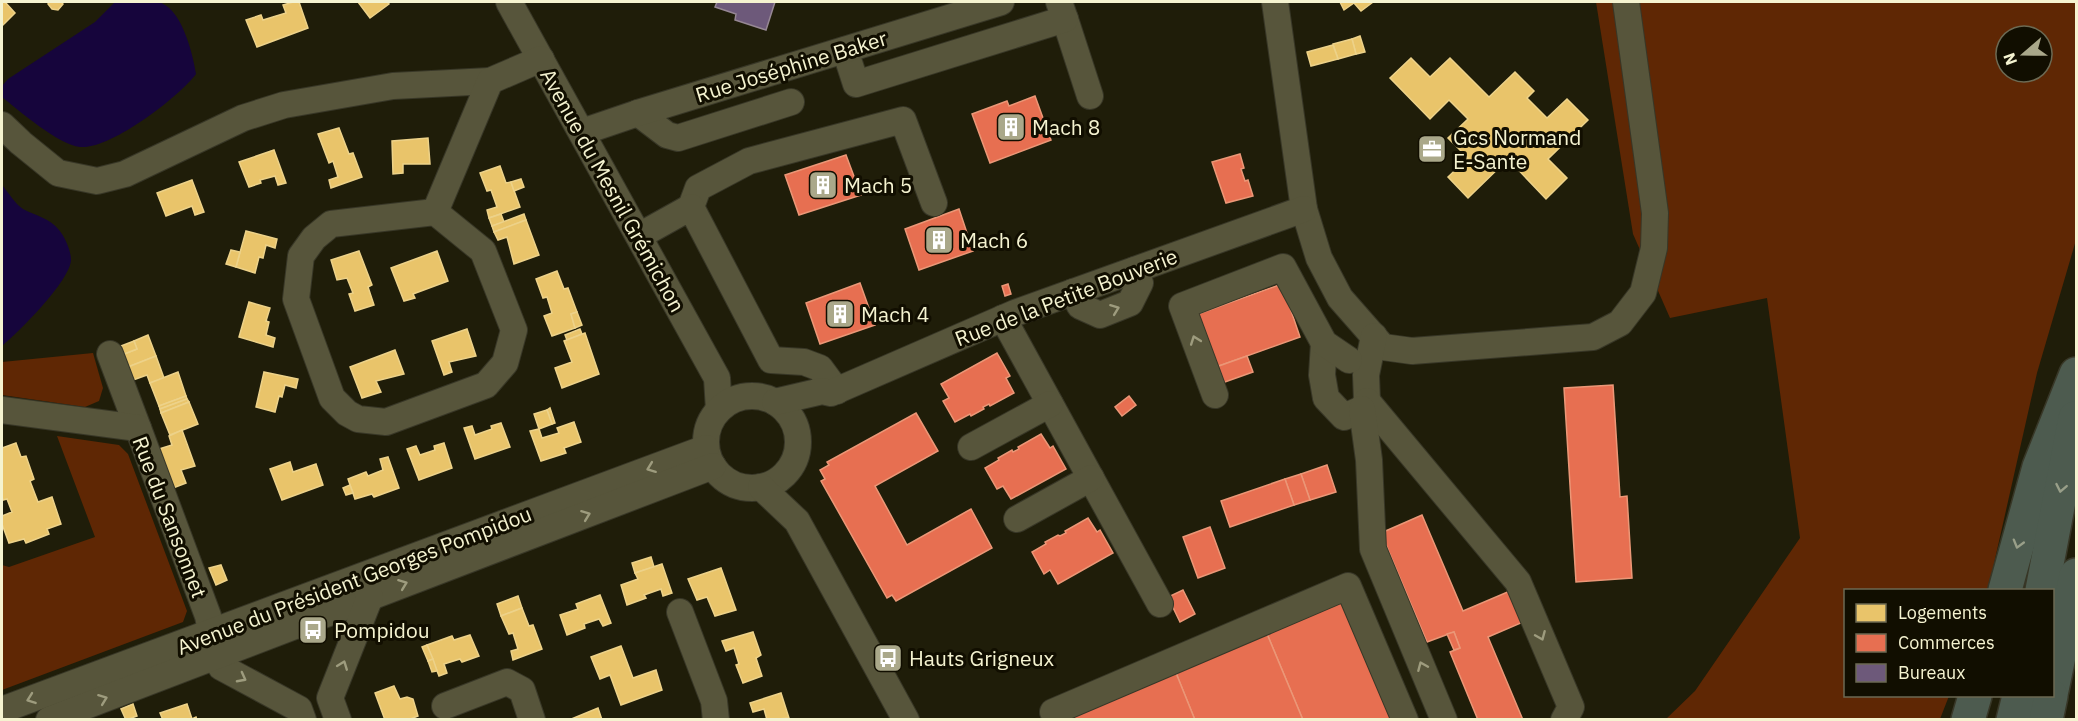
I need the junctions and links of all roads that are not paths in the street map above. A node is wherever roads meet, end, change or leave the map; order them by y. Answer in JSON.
{"nodes":[{"id":1,"x":509,"y":2,"type":"edge"},
{"id":2,"x":1001,"y":2,"type":"edge"},
{"id":3,"x":1275,"y":2,"type":"edge"},
{"id":4,"x":1626,"y":2,"type":"edge"},
{"id":5,"x":974,"y":6,"type":"edge"},
{"id":6,"x":1062,"y":10,"type":"edge"},
{"id":7,"x":845,"y":50,"type":"junction"},
{"id":8,"x":541,"y":59,"type":"junction"},
{"id":9,"x":490,"y":81,"type":"junction"},
{"id":10,"x":1090,"y":96,"type":"dead end"},
{"id":11,"x":791,"y":102,"type":"dead end"},
{"id":12,"x":638,"y":113,"type":"junction"},
{"id":13,"x":2,"y":124,"type":"edge"},
{"id":14,"x":582,"y":132,"type":"junction"},
{"id":15,"x":934,"y":203,"type":"dead end"},
{"id":16,"x":691,"y":207,"type":"junction"},
{"id":17,"x":1304,"y":209,"type":"junction"},
{"id":18,"x":435,"y":212,"type":"junction"},
{"id":19,"x":639,"y":236,"type":"junction"},
{"id":20,"x":1347,"y":306,"type":"junction"},
{"id":21,"x":1002,"y":318,"type":"junction"},
{"id":22,"x":1374,"y":336,"type":"junction"},
{"id":23,"x":1330,"y":337,"type":"junction"},
{"id":24,"x":110,"y":354,"type":"dead end"},
{"id":25,"x":1358,"y":367,"type":"junction"},
{"id":26,"x":2076,"y":374,"type":"edge"},
{"id":27,"x":1322,"y":375,"type":"junction"},
{"id":28,"x":717,"y":378,"type":"junction"},
{"id":29,"x":834,"y":392,"type":"junction"},
{"id":30,"x":1215,"y":395,"type":"dead end"},
{"id":31,"x":747,"y":396,"type":"junction"},
{"id":32,"x":775,"y":402,"type":"junction"},
{"id":33,"x":1050,"y":404,"type":"junction"},
{"id":34,"x":1365,"y":405,"type":"junction"},
{"id":35,"x":2,"y":410,"type":"edge"},
{"id":36,"x":719,"y":410,"type":"junction"},
{"id":37,"x":2076,"y":410,"type":"edge"},
{"id":38,"x":794,"y":423,"type":"junction"},
{"id":39,"x":138,"y":428,"type":"junction"},
{"id":40,"x":970,"y":447,"type":"dead end"},
{"id":41,"x":709,"y":457,"type":"junction"},
{"id":42,"x":793,"y":464,"type":"junction"},
{"id":43,"x":1091,"y":478,"type":"junction"},
{"id":44,"x":761,"y":487,"type":"junction"},
{"id":45,"x":1017,"y":519,"type":"dead end"},
{"id":46,"x":797,"y":521,"type":"junction"},
{"id":47,"x":2076,"y":575,"type":"edge"},
{"id":48,"x":366,"y":587,"type":"junction"},
{"id":49,"x":2006,"y":589,"type":"edge"},
{"id":50,"x":2042,"y":589,"type":"edge"},
{"id":51,"x":1160,"y":604,"type":"dead end"},
{"id":52,"x":680,"y":612,"type":"dead end"},
{"id":53,"x":213,"y":645,"type":"junction"},
{"id":54,"x":2054,"y":680,"type":"edge"},
{"id":55,"x":1975,"y":697,"type":"edge"},
{"id":56,"x":2019,"y":697,"type":"edge"},
{"id":57,"x":2051,"y":697,"type":"edge"},
{"id":58,"x":445,"y":706,"type":"dead end"},
{"id":59,"x":334,"y":709,"type":"edge"},
{"id":60,"x":2,"y":710,"type":"edge"},
{"id":61,"x":1053,"y":712,"type":"dead end"},
{"id":62,"x":301,"y":714,"type":"edge"},
{"id":63,"x":53,"y":719,"type":"edge"},
{"id":64,"x":532,"y":720,"type":"edge"},
{"id":65,"x":716,"y":720,"type":"edge"},
{"id":66,"x":906,"y":720,"type":"edge"},
{"id":67,"x":1405,"y":720,"type":"edge"},
{"id":68,"x":1444,"y":720,"type":"edge"},
{"id":69,"x":1564,"y":720,"type":"edge"},
{"id":70,"x":1968,"y":720,"type":"edge"},
{"id":71,"x":2013,"y":720,"type":"edge"},
{"id":72,"x":2046,"y":720,"type":"edge"}],
"edges":[{"from":1,"to":8,"type":"street","name":"Avenue du Mesnil Grémichon"},
{"from":2,"to":5,"type":"street","name":"Rue Joséphine Baker"},
{"from":3,"to":17,"type":"street"},
{"from":4,"to":22,"type":"street"},
{"from":5,"to":7,"type":"street","name":"Rue Joséphine Baker"},
{"from":6,"to":7,"type":"street"},
{"from":6,"to":10,"type":"street"},
{"from":7,"to":12,"type":"street","name":"Rue Joséphine Baker"},
{"from":8,"to":9,"type":"street"},
{"from":8,"to":14,"type":"street","name":"Avenue du Mesnil Grémichon"},
{"from":9,"to":13,"type":"street"},
{"from":9,"to":18,"type":"street"},
{"from":11,"to":12,"type":"street"},
{"from":12,"to":14,"type":"street","name":"Rue Joséphine Baker"},
{"from":14,"to":19,"type":"street","name":"Avenue du Mesnil Grémichon"},
{"from":15,"to":16,"type":"street"},
{"from":16,"to":19,"type":"street"},
{"from":16,"to":29,"type":"street"},
{"from":17,"to":20,"type":"street"},
{"from":17,"to":21,"type":"street","name":"Rue de la Petite Bouverie"},
{"from":18,"to":18,"type":"street"},
{"from":19,"to":28,"type":"street","name":"Avenue du Mesnil Grémichon"},
{"from":20,"to":22,"type":"street"},
{"from":20,"to":23,"type":"street"},
{"from":21,"to":29,"type":"street","name":"Rue de la Petite Bouverie"},
{"from":21,"to":33,"type":"street"},
{"from":22,"to":25,"type":"street"},
{"from":23,"to":25,"type":"street"},
{"from":23,"to":27,"type":"street"},
{"from":30,"to":23,"type":"street","one_way":true},
{"from":24,"to":39,"type":"street"},
{"from":25,"to":27,"type":"street"},
{"from":25,"to":34,"type":"street"},
{"from":26,"to":49,"type":"highway","one_way":true},
{"from":27,"to":34,"type":"street"},
{"from":28,"to":31,"type":"street"},
{"from":28,"to":36,"type":"street","name":"Avenue du Mesnil Grémichon"},
{"from":29,"to":32,"type":"street","name":"Rue de la Petite Bouverie"},
{"from":29,"to":38,"type":"street","name":"Rue de la Petite Bouverie"},
{"from":31,"to":32,"type":"street"},
{"from":31,"to":36,"type":"street"},
{"from":32,"to":38,"type":"street"},
{"from":33,"to":40,"type":"street"},
{"from":33,"to":43,"type":"street"},
{"from":68,"to":34,"type":"street","one_way":true},
{"from":34,"to":69,"type":"street","one_way":true},
{"from":35,"to":39,"type":"street","name":"Rue du Sansonnet"},
{"from":36,"to":41,"type":"street"},
{"from":37,"to":50,"type":"highway","one_way":true},
{"from":38,"to":42,"type":"street"},
{"from":39,"to":53,"type":"street","name":"Rue du Sansonnet"},
{"from":41,"to":44,"type":"street"},
{"from":41,"to":48,"type":"street","name":"Avenue du Président Georges Pompidou"},
{"from":42,"to":44,"type":"street"},
{"from":42,"to":46,"type":"street"},
{"from":43,"to":45,"type":"street"},
{"from":43,"to":51,"type":"street"},
{"from":44,"to":46,"type":"street"},
{"from":46,"to":66,"type":"street"},
{"from":47,"to":54,"type":"highway"},
{"from":48,"to":53,"type":"street","name":"Avenue du Président Georges Pompidou"},
{"from":59,"to":48,"type":"street","one_way":true},
{"from":52,"to":65,"type":"street"},
{"from":53,"to":60,"type":"street","name":"Avenue du Président Georges Pompidou","one_way":true},
{"from":53,"to":62,"type":"street","one_way":true},
{"from":63,"to":53,"type":"street","name":"Avenue du Président Georges Pompidou","one_way":true},
{"from":55,"to":70,"type":"highway"},
{"from":56,"to":71,"type":"highway"},
{"from":57,"to":72,"type":"highway"},
{"from":58,"to":64,"type":"street"},
{"from":59,"to":62,"type":"street"},
{"from":61,"to":67,"type":"street"}]}
